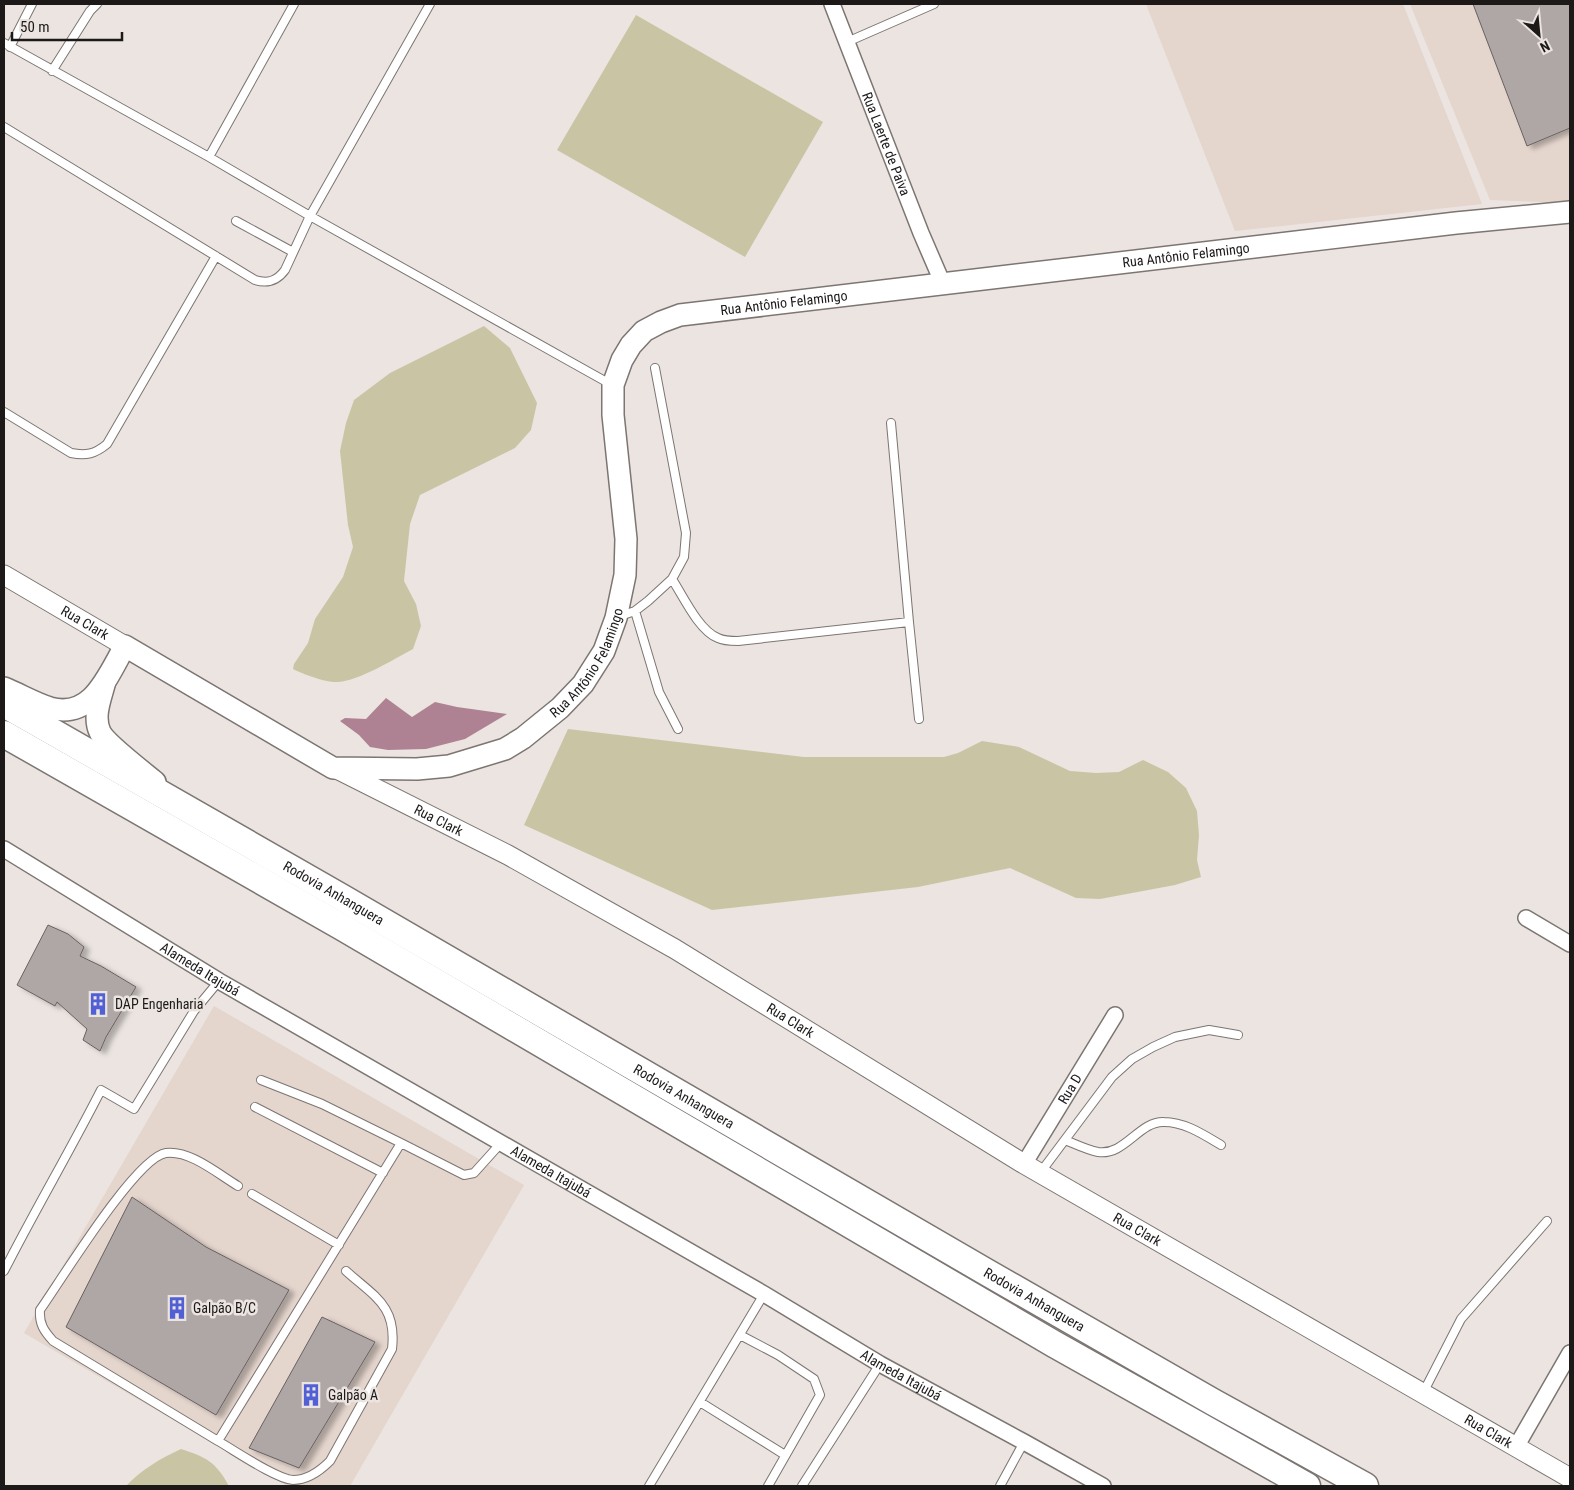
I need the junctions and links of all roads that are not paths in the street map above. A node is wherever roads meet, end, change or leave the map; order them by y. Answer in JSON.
{"nodes":[{"id":1,"x":32,"y":4,"type":"edge"},
{"id":2,"x":97,"y":4,"type":"edge"},
{"id":3,"x":294,"y":4,"type":"edge"},
{"id":4,"x":430,"y":4,"type":"edge"},
{"id":5,"x":832,"y":4,"type":"edge"},
{"id":6,"x":934,"y":4,"type":"edge"},
{"id":7,"x":847,"y":42,"type":"junction"},
{"id":8,"x":7,"y":45,"type":"edge"},
{"id":9,"x":52,"y":71,"type":"junction"},
{"id":10,"x":4,"y":127,"type":"edge"},
{"id":11,"x":209,"y":157,"type":"junction"},
{"id":12,"x":1570,"y":212,"type":"edge"},
{"id":13,"x":310,"y":216,"type":"junction"},
{"id":14,"x":236,"y":221,"type":"dead end"},
{"id":15,"x":293,"y":252,"type":"junction"},
{"id":16,"x":216,"y":256,"type":"junction"},
{"id":17,"x":943,"y":284,"type":"junction"},
{"id":18,"x":655,"y":368,"type":"dead end"},
{"id":19,"x":613,"y":385,"type":"junction"},
{"id":20,"x":4,"y":412,"type":"edge"},
{"id":21,"x":891,"y":423,"type":"dead end"},
{"id":22,"x":4,"y":576,"type":"edge"},
{"id":23,"x":672,"y":579,"type":"junction"},
{"id":24,"x":625,"y":614,"type":"junction"},
{"id":25,"x":909,"y":622,"type":"junction"},
{"id":26,"x":125,"y":646,"type":"junction"},
{"id":27,"x":106,"y":679,"type":"junction"},
{"id":28,"x":4,"y":688,"type":"edge"},
{"id":29,"x":4,"y":704,"type":"edge"},
{"id":30,"x":919,"y":719,"type":"dead end"},
{"id":31,"x":678,"y":729,"type":"dead end"},
{"id":32,"x":4,"y":734,"type":"edge"},
{"id":33,"x":334,"y":768,"type":"junction"},
{"id":34,"x":183,"y":807,"type":"junction"},
{"id":35,"x":4,"y":849,"type":"edge"},
{"id":36,"x":1526,"y":918,"type":"dead end"},
{"id":37,"x":1570,"y":944,"type":"edge"},
{"id":38,"x":219,"y":981,"type":"junction"},
{"id":39,"x":1115,"y":1015,"type":"dead end"},
{"id":40,"x":1238,"y":1034,"type":"dead end"},
{"id":41,"x":261,"y":1080,"type":"dead end"},
{"id":42,"x":254,"y":1107,"type":"dead end"},
{"id":43,"x":1065,"y":1140,"type":"junction"},
{"id":44,"x":401,"y":1143,"type":"junction"},
{"id":45,"x":502,"y":1143,"type":"junction"},
{"id":46,"x":1221,"y":1145,"type":"dead end"},
{"id":47,"x":1032,"y":1168,"type":"junction"},
{"id":48,"x":383,"y":1173,"type":"junction"},
{"id":49,"x":238,"y":1186,"type":"dead end"},
{"id":50,"x":252,"y":1194,"type":"dead end"},
{"id":51,"x":1547,"y":1221,"type":"dead end"},
{"id":52,"x":339,"y":1245,"type":"junction"},
{"id":53,"x":4,"y":1271,"type":"edge"},
{"id":54,"x":346,"y":1271,"type":"dead end"},
{"id":55,"x":764,"y":1294,"type":"junction"},
{"id":56,"x":740,"y":1335,"type":"junction"},
{"id":57,"x":1570,"y":1353,"type":"edge"},
{"id":58,"x":880,"y":1364,"type":"junction"},
{"id":59,"x":1423,"y":1393,"type":"junction"},
{"id":60,"x":700,"y":1402,"type":"junction"},
{"id":61,"x":218,"y":1441,"type":"junction"},
{"id":62,"x":1024,"y":1442,"type":"junction"},
{"id":63,"x":1516,"y":1447,"type":"junction"},
{"id":64,"x":785,"y":1455,"type":"junction"},
{"id":65,"x":1570,"y":1478,"type":"edge"},
{"id":66,"x":649,"y":1486,"type":"edge"},
{"id":67,"x":768,"y":1486,"type":"edge"},
{"id":68,"x":802,"y":1486,"type":"edge"},
{"id":69,"x":1000,"y":1486,"type":"edge"},
{"id":70,"x":1103,"y":1486,"type":"edge"},
{"id":71,"x":1307,"y":1486,"type":"edge"},
{"id":72,"x":1365,"y":1486,"type":"edge"}],
"edges":[{"from":1,"to":8,"type":"lane"},
{"from":2,"to":9,"type":"lane"},
{"from":3,"to":11,"type":"lane"},
{"from":4,"to":13,"type":"lane"},
{"from":5,"to":7,"type":"street","name":"Rua Laerte de Paiva"},
{"from":6,"to":7,"type":"lane"},
{"from":7,"to":17,"type":"street","name":"Rua Laerte de Paiva"},
{"from":8,"to":9,"type":"lane"},
{"from":9,"to":11,"type":"lane"},
{"from":10,"to":16,"type":"lane"},
{"from":11,"to":13,"type":"lane"},
{"from":12,"to":17,"type":"main road","name":"Rua Antônio Felamingo"},
{"from":13,"to":15,"type":"lane"},
{"from":13,"to":19,"type":"lane"},
{"from":14,"to":15,"type":"lane"},
{"from":15,"to":16,"type":"lane"},
{"from":16,"to":20,"type":"lane"},
{"from":17,"to":19,"type":"main road","name":"Rua Antônio Felamingo"},
{"from":18,"to":23,"type":"lane"},
{"from":19,"to":24,"type":"main road","name":"Rua Antônio Felamingo"},
{"from":21,"to":25,"type":"lane"},
{"from":22,"to":26,"type":"street","name":"Rua Clark"},
{"from":23,"to":24,"type":"lane"},
{"from":23,"to":25,"type":"lane"},
{"from":24,"to":31,"type":"lane"},
{"from":24,"to":33,"type":"main road","name":"Rua Antônio Felamingo"},
{"from":25,"to":30,"type":"lane"},
{"from":26,"to":27,"type":"main road"},
{"from":26,"to":33,"type":"main road","name":"Rua Clark"},
{"from":27,"to":28,"type":"main road"},
{"from":27,"to":34,"type":"main road"},
{"from":29,"to":34,"type":"highway","name":"Rodovia Anhanguera"},
{"from":32,"to":71,"type":"highway","name":"Rodovia Anhanguera"},
{"from":33,"to":47,"type":"street","name":"Rua Clark"},
{"from":34,"to":72,"type":"highway","name":"Rodovia Anhanguera"},
{"from":35,"to":38,"type":"street","name":"Alameda Itajubá"},
{"from":36,"to":37,"type":"street"},
{"from":38,"to":45,"type":"street","name":"Alameda Itajubá"},
{"from":38,"to":53,"type":"lane"},
{"from":39,"to":47,"type":"street","name":"Rua D"},
{"from":40,"to":43,"type":"lane"},
{"from":41,"to":44,"type":"lane"},
{"from":42,"to":48,"type":"lane"},
{"from":43,"to":46,"type":"lane"},
{"from":43,"to":47,"type":"lane"},
{"from":44,"to":45,"type":"lane"},
{"from":44,"to":48,"type":"lane"},
{"from":45,"to":55,"type":"street","name":"Alameda Itajubá"},
{"from":47,"to":59,"type":"street","name":"Rua Clark"},
{"from":48,"to":52,"type":"lane"},
{"from":49,"to":61,"type":"lane"},
{"from":50,"to":52,"type":"lane"},
{"from":51,"to":59,"type":"lane"},
{"from":52,"to":61,"type":"lane"},
{"from":54,"to":61,"type":"lane"},
{"from":55,"to":56,"type":"lane"},
{"from":55,"to":58,"type":"street","name":"Alameda Itajubá"},
{"from":56,"to":60,"type":"lane"},
{"from":56,"to":64,"type":"lane"},
{"from":57,"to":63,"type":"street"},
{"from":58,"to":62,"type":"street","name":"Alameda Itajubá"},
{"from":58,"to":68,"type":"lane"},
{"from":59,"to":63,"type":"street","name":"Rua Clark"},
{"from":60,"to":64,"type":"lane"},
{"from":60,"to":66,"type":"lane"},
{"from":62,"to":69,"type":"lane"},
{"from":62,"to":70,"type":"street","name":"Alameda Itajubá"},
{"from":63,"to":65,"type":"street","name":"Rua Clark"},
{"from":64,"to":67,"type":"lane"}]}
